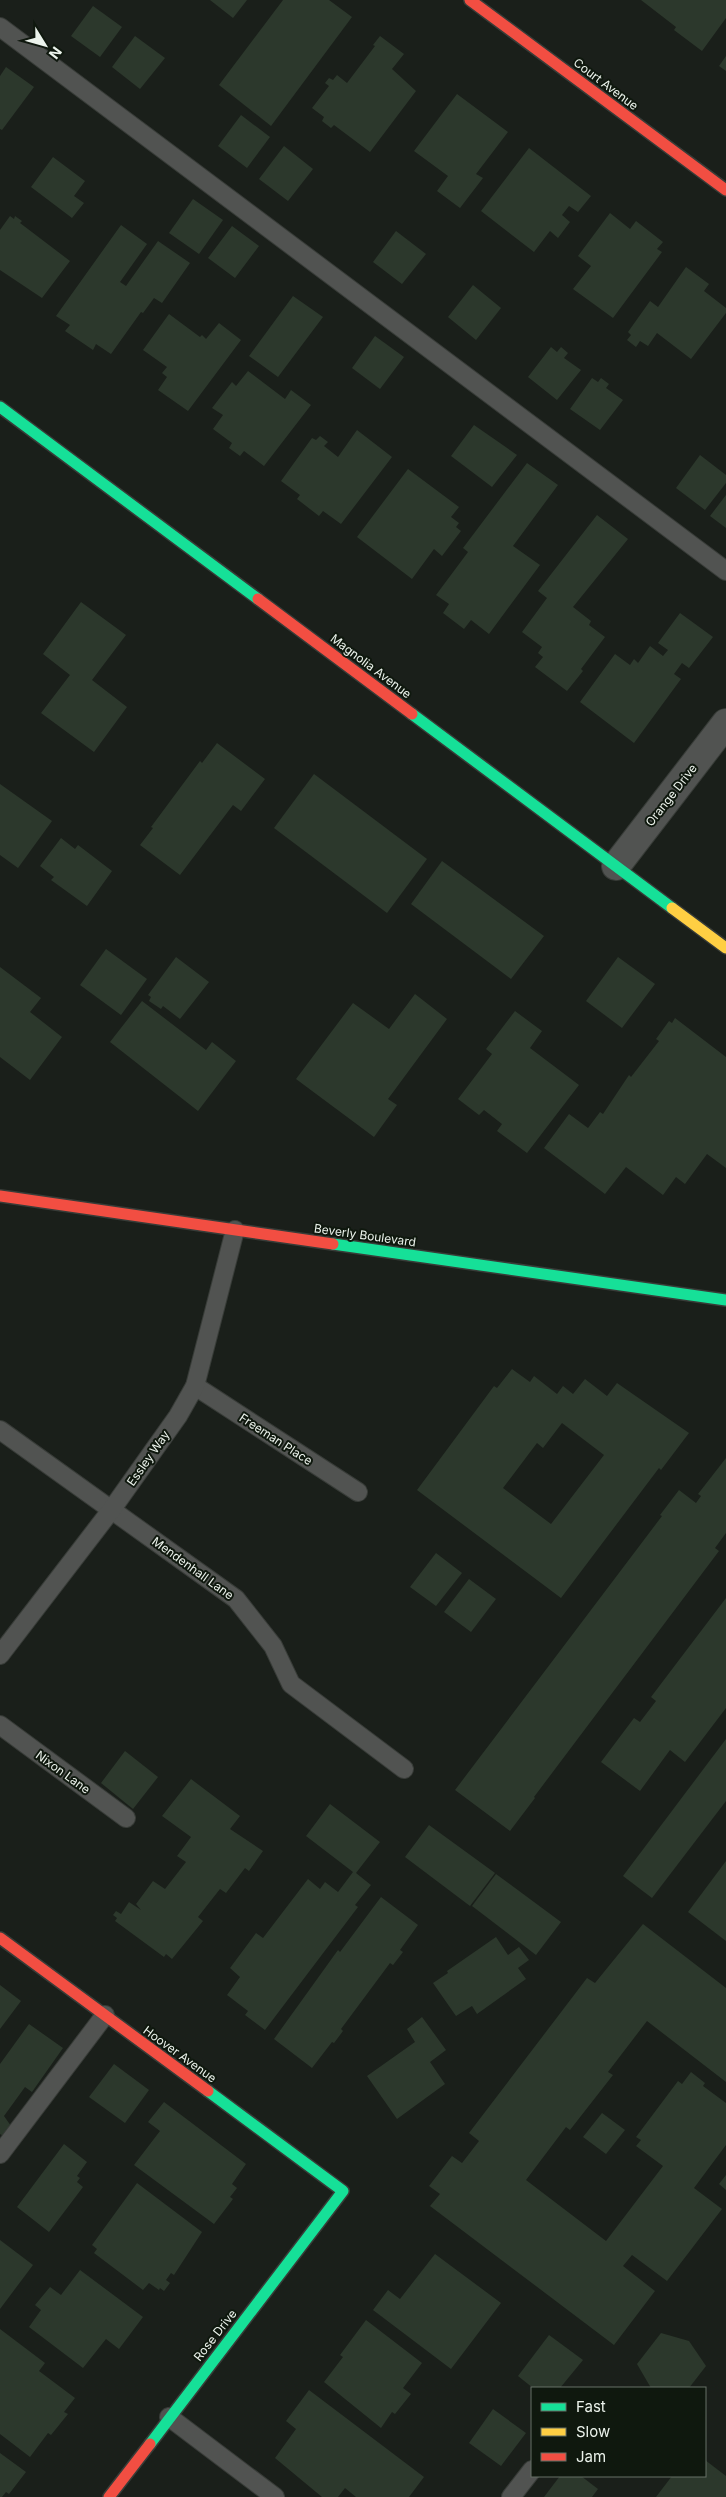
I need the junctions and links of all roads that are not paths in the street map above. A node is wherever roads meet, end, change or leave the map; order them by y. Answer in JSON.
{"nodes":[{"id":1,"x":470,"y":0,"type":"edge"},
{"id":2,"x":0,"y":27,"type":"edge"},
{"id":3,"x":726,"y":190,"type":"edge"},
{"id":4,"x":0,"y":407,"type":"edge"},
{"id":5,"x":726,"y":572,"type":"edge"},
{"id":6,"x":726,"y":723,"type":"edge"},
{"id":7,"x":616,"y":866,"type":"junction"},
{"id":8,"x":726,"y":948,"type":"edge"},
{"id":9,"x":0,"y":1196,"type":"edge"},
{"id":10,"x":235,"y":1230,"type":"junction"},
{"id":11,"x":726,"y":1300,"type":"edge"},
{"id":12,"x":194,"y":1386,"type":"junction"},
{"id":13,"x":0,"y":1430,"type":"edge"},
{"id":14,"x":358,"y":1492,"type":"dead end"},
{"id":15,"x":112,"y":1509,"type":"junction"},
{"id":16,"x":0,"y":1654,"type":"edge"},
{"id":17,"x":0,"y":1725,"type":"edge"},
{"id":18,"x":404,"y":1769,"type":"dead end"},
{"id":19,"x":126,"y":1818,"type":"dead end"},
{"id":20,"x":0,"y":1938,"type":"edge"},
{"id":21,"x":105,"y":2016,"type":"junction"},
{"id":22,"x":0,"y":2154,"type":"edge"},
{"id":23,"x":343,"y":2191,"type":"joint"},
{"id":24,"x":169,"y":2417,"type":"junction"},
{"id":25,"x":531,"y":2471,"type":"edge"},
{"id":26,"x":109,"y":2497,"type":"edge"},
{"id":27,"x":275,"y":2497,"type":"edge"},
{"id":28,"x":511,"y":2497,"type":"edge"}],
"edges":[{"from":1,"to":3,"type":"street","name":"Court Avenue"},
{"from":2,"to":5,"type":"lane"},
{"from":4,"to":7,"type":"street","name":"Magnolia Avenue"},
{"from":6,"to":7,"type":"street","name":"Orange Drive"},
{"from":7,"to":8,"type":"street","name":"Magnolia Avenue"},
{"from":9,"to":10,"type":"street","name":"Beverly Boulevard"},
{"from":10,"to":11,"type":"street","name":"Beverly Boulevard"},
{"from":10,"to":12,"type":"lane","name":"Essley Way"},
{"from":12,"to":14,"type":"lane","name":"Freeman Place"},
{"from":12,"to":15,"type":"lane","name":"Essley Way"},
{"from":13,"to":15,"type":"lane","name":"Mendenhall Lane"},
{"from":15,"to":16,"type":"lane","name":"Essley Way"},
{"from":15,"to":18,"type":"lane","name":"Mendenhall Lane"},
{"from":17,"to":19,"type":"lane","name":"Nixon Lane"},
{"from":20,"to":21,"type":"street","name":"Hoover Avenue"},
{"from":21,"to":22,"type":"lane"},
{"from":21,"to":23,"type":"street","name":"Hoover Avenue"},
{"from":23,"to":24,"type":"street","name":"Rose Drive"},
{"from":24,"to":26,"type":"street","name":"Rose Drive"},
{"from":24,"to":27,"type":"lane"},
{"from":25,"to":28,"type":"lane"}]}
